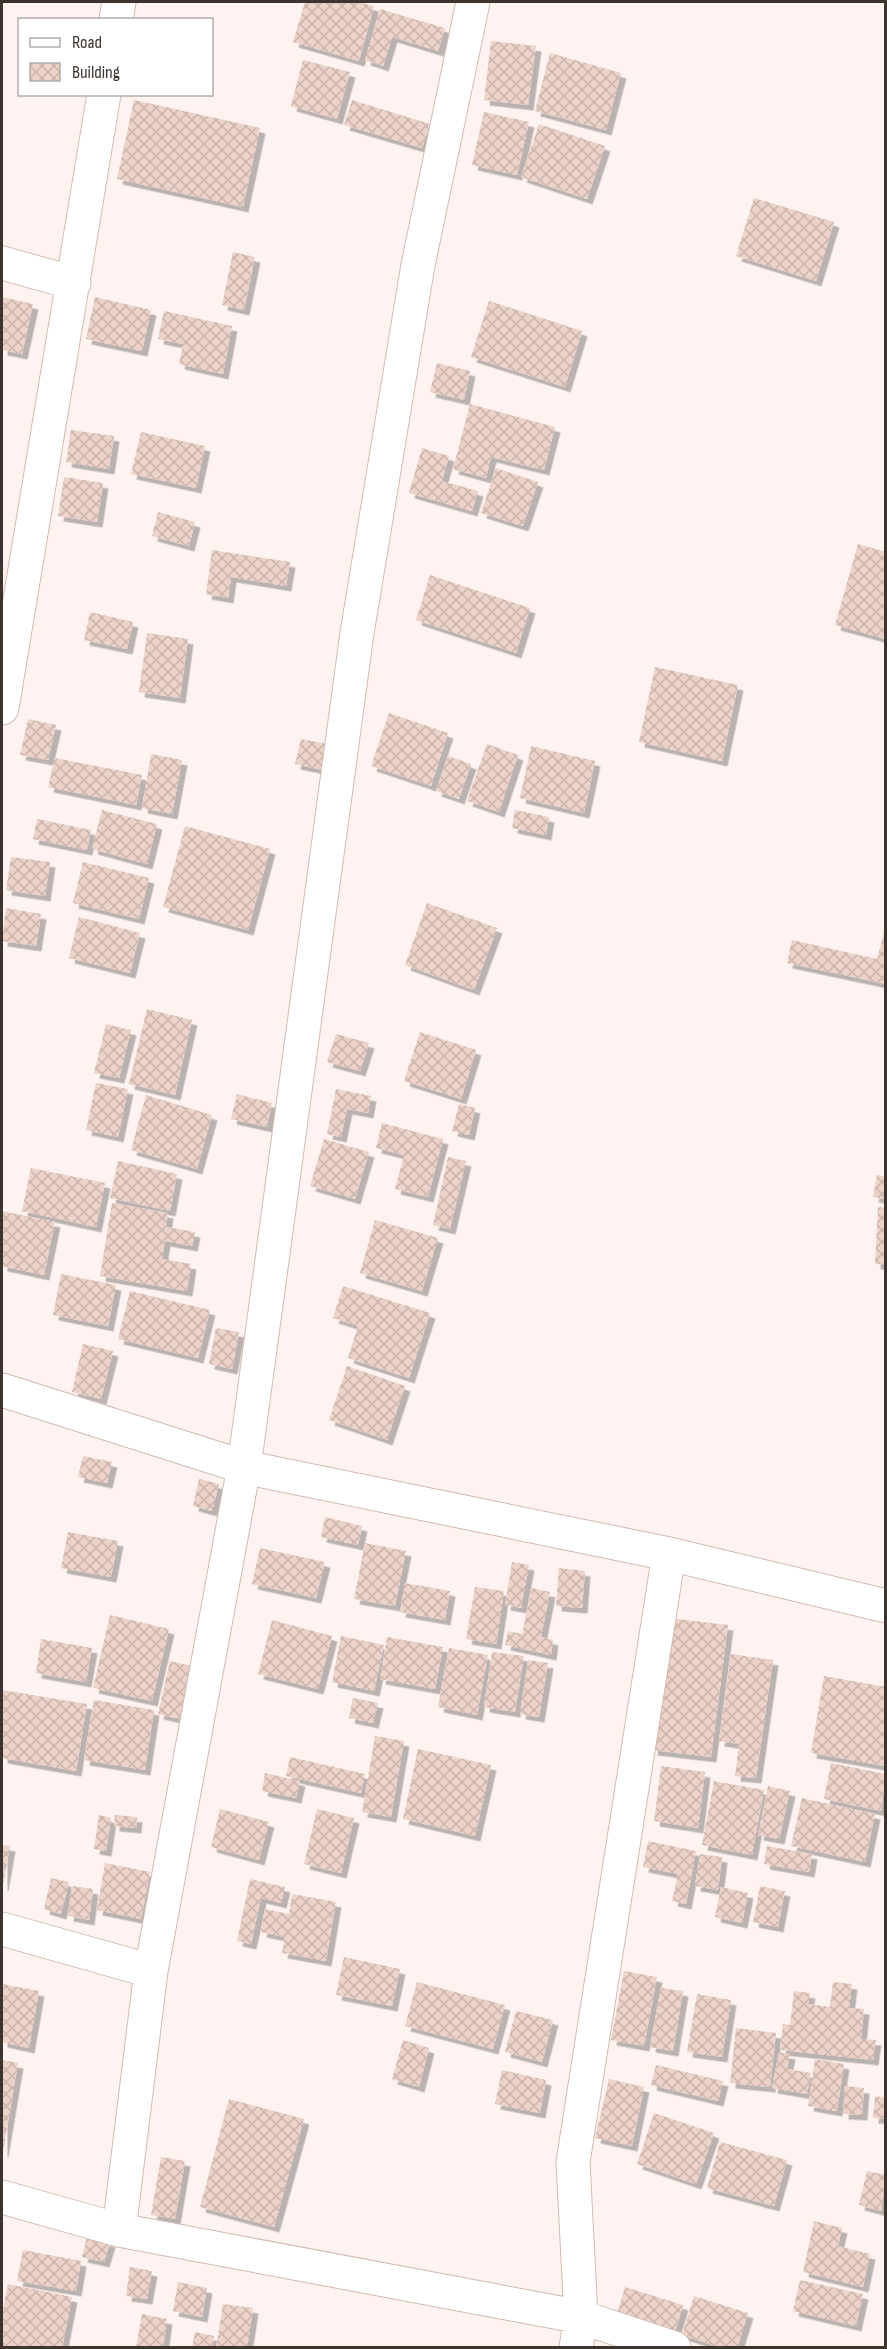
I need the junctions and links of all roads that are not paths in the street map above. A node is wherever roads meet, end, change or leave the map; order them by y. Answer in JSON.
{"nodes":[{"id":1,"x":118,"y":2,"type":"edge"},
{"id":2,"x":473,"y":2,"type":"edge"},
{"id":3,"x":116,"y":18,"type":"edge"},
{"id":4,"x":104,"y":96,"type":"edge"},
{"id":5,"x":2,"y":263,"type":"edge"},
{"id":6,"x":74,"y":283,"type":"junction"},
{"id":7,"x":7,"y":639,"type":"edge"},
{"id":8,"x":2,"y":708,"type":"edge"},
{"id":9,"x":2,"y":1390,"type":"edge"},
{"id":10,"x":244,"y":1467,"type":"junction"},
{"id":11,"x":669,"y":1554,"type":"junction"},
{"id":12,"x":885,"y":1606,"type":"edge"},
{"id":13,"x":2,"y":1929,"type":"edge"},
{"id":14,"x":151,"y":1971,"type":"junction"},
{"id":15,"x":2,"y":2197,"type":"edge"},
{"id":16,"x":119,"y":2230,"type":"junction"},
{"id":17,"x":578,"y":2332,"type":"edge"},
{"id":18,"x":674,"y":2348,"type":"edge"}],
"edges":[{"from":1,"to":3,"type":"street"},
{"from":2,"to":10,"type":"street"},
{"from":4,"to":6,"type":"street"},
{"from":5,"to":6,"type":"street"},
{"from":6,"to":7,"type":"street"},
{"from":7,"to":8,"type":"street"},
{"from":9,"to":10,"type":"street"},
{"from":10,"to":11,"type":"street"},
{"from":10,"to":14,"type":"street"},
{"from":11,"to":12,"type":"street"},
{"from":11,"to":17,"type":"street"},
{"from":13,"to":14,"type":"street"},
{"from":14,"to":16,"type":"street"},
{"from":15,"to":16,"type":"street"},
{"from":16,"to":17,"type":"street"},
{"from":17,"to":18,"type":"street"}]}
